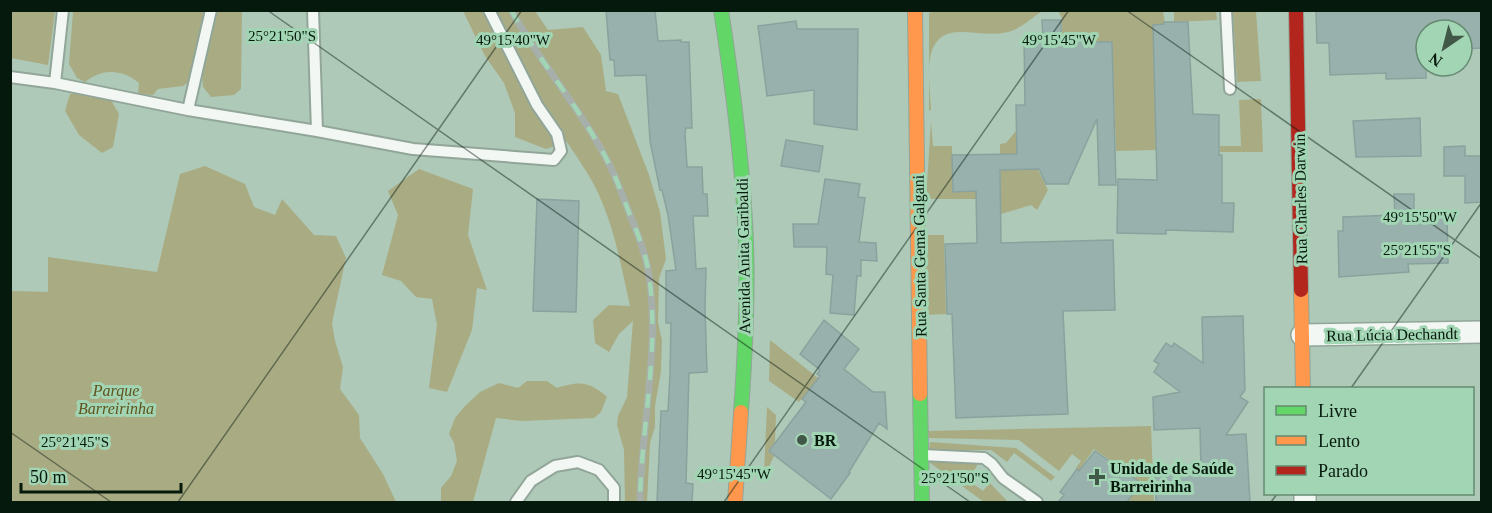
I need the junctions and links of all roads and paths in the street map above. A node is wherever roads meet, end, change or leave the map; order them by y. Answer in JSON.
{"nodes":[{"id":1,"x":63,"y":10,"type":"edge"},
{"id":2,"x":211,"y":10,"type":"edge"},
{"id":3,"x":313,"y":10,"type":"edge"},
{"id":4,"x":489,"y":10,"type":"edge"},
{"id":5,"x":721,"y":10,"type":"edge"},
{"id":6,"x":915,"y":10,"type":"edge"},
{"id":7,"x":1226,"y":10,"type":"edge"},
{"id":8,"x":1296,"y":10,"type":"edge"},
{"id":9,"x":10,"y":77,"type":"edge"},
{"id":10,"x":55,"y":83,"type":"junction"},
{"id":11,"x":1230,"y":89,"type":"dead end"},
{"id":12,"x":188,"y":110,"type":"junction"},
{"id":13,"x":317,"y":131,"type":"junction"},
{"id":14,"x":1482,"y":332,"type":"edge"},
{"id":15,"x":1302,"y":335,"type":"junction"},
{"id":16,"x":1303,"y":387,"type":"edge"},
{"id":17,"x":922,"y":455,"type":"junction"},
{"id":18,"x":516,"y":502,"type":"edge"},
{"id":19,"x":614,"y":502,"type":"edge"},
{"id":20,"x":735,"y":502,"type":"edge"},
{"id":21,"x":922,"y":502,"type":"edge"},
{"id":22,"x":1037,"y":502,"type":"edge"}],
"edges":[{"from":1,"to":10,"type":"lane"},
{"from":2,"to":12,"type":"lane"},
{"from":3,"to":13,"type":"lane"},
{"from":4,"to":13,"type":"lane"},
{"from":5,"to":20,"type":"street","name":"Avenida Anita Garibaldi"},
{"from":6,"to":17,"type":"street","name":"Rua Santa Gema Galgani"},
{"from":7,"to":11,"type":"lane"},
{"from":8,"to":15,"type":"street","name":"Rua Charles Darwin"},
{"from":9,"to":10,"type":"lane"},
{"from":10,"to":12,"type":"lane"},
{"from":12,"to":13,"type":"lane"},
{"from":14,"to":15,"type":"street","name":"Rua Lúcia Dechandt"},
{"from":15,"to":16,"type":"street","name":"Rua Charles Darwin"},
{"from":17,"to":21,"type":"street","name":"Rua Santa Gema Galgani"},
{"from":17,"to":22,"type":"lane"},
{"from":18,"to":19,"type":"lane"}]}
